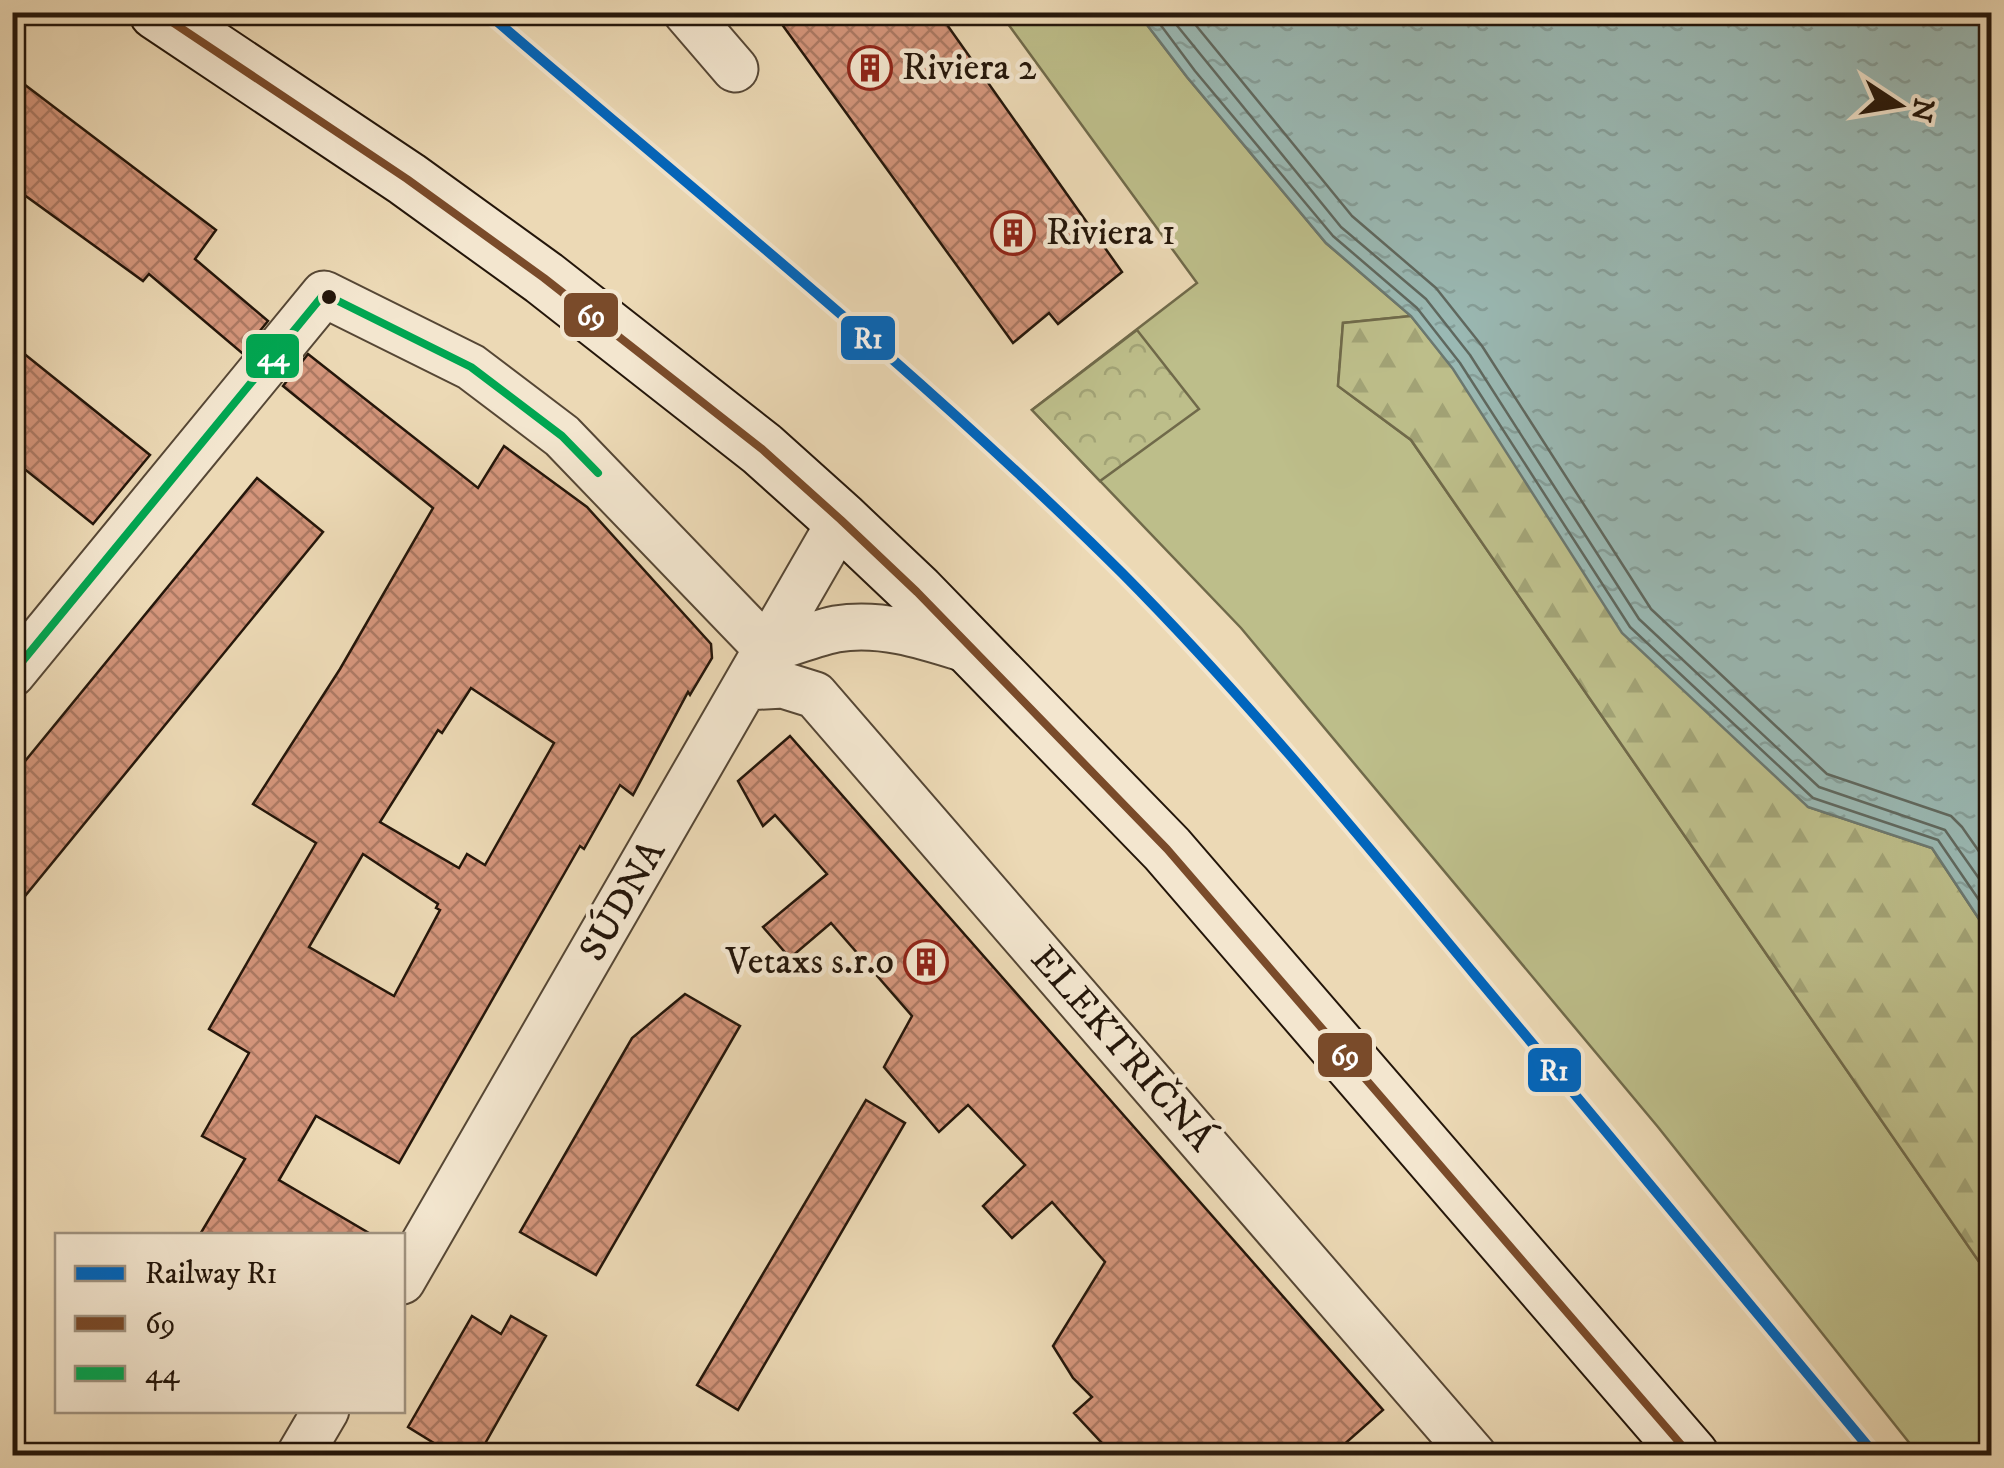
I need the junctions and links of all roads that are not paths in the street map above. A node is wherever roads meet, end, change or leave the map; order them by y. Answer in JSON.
{"nodes":[{"id":1,"x":156,"y":12,"type":"edge"},
{"id":2,"x":686,"y":12,"type":"edge"},
{"id":3,"x":735,"y":69,"type":"dead end"},
{"id":4,"x":841,"y":520,"type":"junction"},
{"id":5,"x":975,"y":652,"type":"junction"},
{"id":6,"x":757,"y":668,"type":"junction"},
{"id":7,"x":12,"y":674,"type":"edge"},
{"id":8,"x":405,"y":1276,"type":"edge"},
{"id":9,"x":324,"y":1413,"type":"edge"},
{"id":10,"x":300,"y":1456,"type":"edge"},
{"id":11,"x":1474,"y":1456,"type":"edge"},
{"id":12,"x":1691,"y":1456,"type":"edge"}],
"edges":[{"from":1,"to":4,"type":"main road"},
{"from":2,"to":3,"type":"street"},
{"from":4,"to":5,"type":"main road"},
{"from":4,"to":6,"type":"street","name":"SÚDNA"},
{"from":5,"to":6,"type":"street"},
{"from":5,"to":12,"type":"main road"},
{"from":6,"to":7,"type":"street"},
{"from":6,"to":8,"type":"street","name":"SÚDNA"},
{"from":6,"to":11,"type":"street","name":"ELEKTRIČNÁ"},
{"from":9,"to":10,"type":"street"}]}
